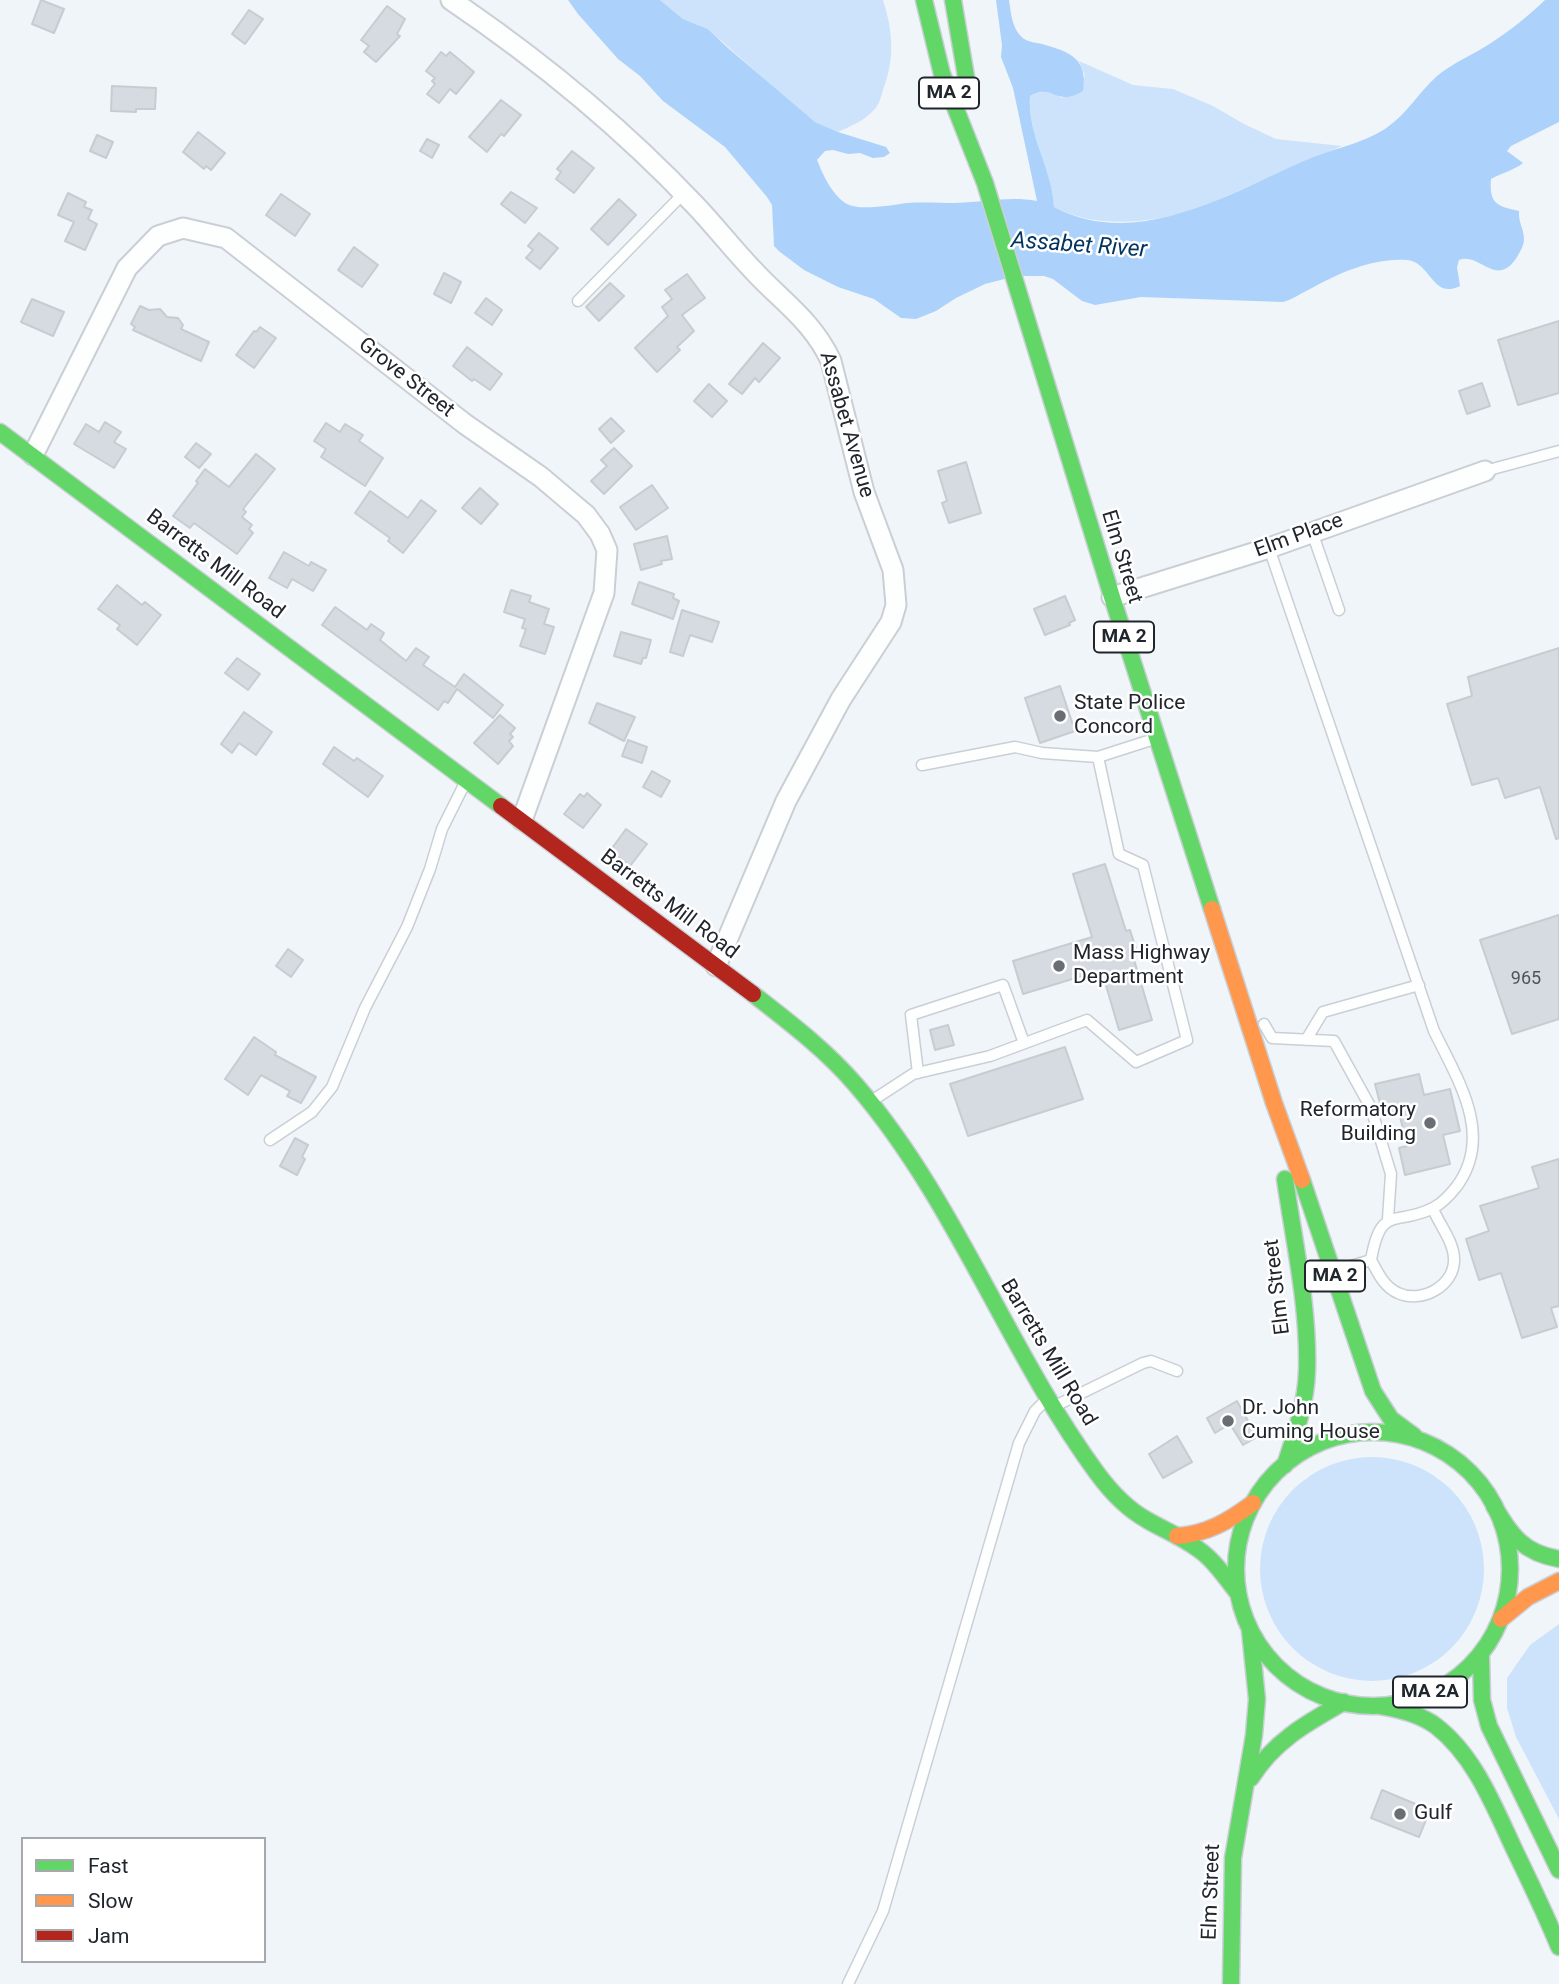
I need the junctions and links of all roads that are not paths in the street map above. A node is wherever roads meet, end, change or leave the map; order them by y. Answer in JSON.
{"nodes":[{"id":1,"x":452,"y":0,"type":"edge"},
{"id":2,"x":922,"y":0,"type":"edge"},
{"id":3,"x":953,"y":0,"type":"edge"},
{"id":4,"x":985,"y":183,"type":"junction"},
{"id":5,"x":684,"y":193,"type":"junction"},
{"id":6,"x":578,"y":301,"type":"dead end"},
{"id":7,"x":0,"y":432,"type":"edge"},
{"id":8,"x":1559,"y":451,"type":"edge"},
{"id":9,"x":33,"y":455,"type":"junction"},
{"id":10,"x":1485,"y":471,"type":"joint"},
{"id":11,"x":1312,"y":532,"type":"junction"},
{"id":12,"x":1269,"y":548,"type":"junction"},
{"id":13,"x":1112,"y":597,"type":"junction"},
{"id":14,"x":1339,"y":610,"type":"dead end"},
{"id":15,"x":1156,"y":739,"type":"junction"},
{"id":16,"x":1098,"y":757,"type":"junction"},
{"id":17,"x":922,"y":765,"type":"dead end"},
{"id":18,"x":467,"y":779,"type":"junction"},
{"id":19,"x":522,"y":820,"type":"junction"},
{"id":20,"x":1229,"y":965,"type":"junction"},
{"id":21,"x":716,"y":966,"type":"junction"},
{"id":22,"x":1419,"y":985,"type":"junction"},
{"id":23,"x":1254,"y":1007,"type":"dead end"},
{"id":24,"x":1260,"y":1017,"type":"dead end"},
{"id":25,"x":1306,"y":1040,"type":"junction"},
{"id":26,"x":1024,"y":1043,"type":"junction"},
{"id":27,"x":918,"y":1073,"type":"junction"},
{"id":28,"x":869,"y":1102,"type":"junction"},
{"id":29,"x":1274,"y":1103,"type":"junction"},
{"id":30,"x":270,"y":1140,"type":"dead end"},
{"id":31,"x":1433,"y":1209,"type":"junction"},
{"id":32,"x":1388,"y":1219,"type":"junction"},
{"id":33,"x":1371,"y":1260,"type":"junction"},
{"id":34,"x":1334,"y":1272,"type":"junction"},
{"id":35,"x":1177,"y":1371,"type":"dead end"},
{"id":36,"x":1051,"y":1402,"type":"junction"},
{"id":37,"x":1414,"y":1436,"type":"junction"},
{"id":38,"x":1285,"y":1465,"type":"junction"},
{"id":39,"x":1253,"y":1503,"type":"junction"},
{"id":40,"x":1494,"y":1506,"type":"junction"},
{"id":41,"x":1177,"y":1536,"type":"junction"},
{"id":42,"x":1559,"y":1559,"type":"edge"},
{"id":43,"x":1559,"y":1581,"type":"edge"},
{"id":44,"x":1237,"y":1592,"type":"junction"},
{"id":45,"x":1501,"y":1619,"type":"junction"},
{"id":46,"x":1250,"y":1631,"type":"junction"},
{"id":47,"x":1481,"y":1656,"type":"junction"},
{"id":48,"x":1344,"y":1702,"type":"junction"},
{"id":49,"x":1369,"y":1704,"type":"junction"},
{"id":50,"x":1241,"y":1802,"type":"junction"},
{"id":51,"x":1559,"y":1870,"type":"edge"},
{"id":52,"x":1559,"y":1947,"type":"edge"},
{"id":53,"x":848,"y":1984,"type":"edge"},
{"id":54,"x":1231,"y":1984,"type":"edge"}],
"edges":[{"from":1,"to":5,"type":"street","name":"Assabet Avenue"},
{"from":2,"to":4,"type":"main road","number":"MA 2"},
{"from":3,"to":4,"type":"main road","number":"MA 2"},
{"from":4,"to":13,"type":"main road","name":"Elm Street","number":"MA 2"},
{"from":5,"to":6,"type":"lane"},
{"from":5,"to":21,"type":"street","name":"Assabet Avenue"},
{"from":7,"to":9,"type":"main road","name":"Barretts Mill Road"},
{"from":8,"to":10,"type":"lane"},
{"from":9,"to":18,"type":"main road","name":"Barretts Mill Road"},
{"from":9,"to":19,"type":"street","name":"Grove Street"},
{"from":10,"to":11,"type":"street","name":"Elm Place"},
{"from":11,"to":12,"type":"street","name":"Elm Place"},
{"from":11,"to":14,"type":"lane"},
{"from":12,"to":13,"type":"street","name":"Elm Place"},
{"from":12,"to":22,"type":"lane"},
{"from":13,"to":15,"type":"main road","name":"Elm Street","number":"MA 2"},
{"from":15,"to":16,"type":"lane"},
{"from":15,"to":20,"type":"main road","name":"Elm Street","number":"MA 2"},
{"from":16,"to":17,"type":"lane"},
{"from":16,"to":26,"type":"lane"},
{"from":18,"to":19,"type":"main road","name":"Barretts Mill Road"},
{"from":18,"to":30,"type":"lane"},
{"from":19,"to":21,"type":"main road","name":"Barretts Mill Road"},
{"from":20,"to":23,"type":"lane"},
{"from":20,"to":29,"type":"main road","name":"Elm Street","number":"MA 2"},
{"from":21,"to":28,"type":"main road","name":"Barretts Mill Road"},
{"from":22,"to":25,"type":"lane"},
{"from":22,"to":31,"type":"lane"},
{"from":24,"to":25,"type":"lane"},
{"from":25,"to":32,"type":"lane"},
{"from":26,"to":27,"type":"lane"},
{"from":26,"to":27,"type":"lane"},
{"from":27,"to":28,"type":"lane"},
{"from":28,"to":36,"type":"main road","name":"Barretts Mill Road"},
{"from":29,"to":34,"type":"main road","name":"Elm Street","number":"MA 2"},
{"from":29,"to":38,"type":"main road","name":"Elm Street","number":"MA 2"},
{"from":31,"to":32,"type":"lane"},
{"from":31,"to":33,"type":"lane"},
{"from":32,"to":33,"type":"lane"},
{"from":33,"to":34,"type":"lane"},
{"from":34,"to":37,"type":"main road","name":"Elm Street","number":"MA 2"},
{"from":35,"to":36,"type":"lane"},
{"from":36,"to":41,"type":"main road","name":"Barretts Mill Road"},
{"from":36,"to":53,"type":"lane"},
{"from":37,"to":38,"type":"main road"},
{"from":37,"to":40,"type":"main road","number":"MA 2"},
{"from":38,"to":39,"type":"main road","number":"MA 2"},
{"from":39,"to":41,"type":"main road"},
{"from":39,"to":44,"type":"main road","number":"MA 2"},
{"from":40,"to":42,"type":"main road"},
{"from":40,"to":45,"type":"main road","number":"MA 2"},
{"from":41,"to":44,"type":"main road","name":"Barretts Mill Road"},
{"from":43,"to":45,"type":"main road"},
{"from":44,"to":46,"type":"main road","number":"MA 2"},
{"from":45,"to":47,"type":"main road","number":"MA 2"},
{"from":46,"to":48,"type":"main road","number":"MA 2"},
{"from":46,"to":50,"type":"main road","name":"Elm Street"},
{"from":47,"to":49,"type":"main road","number":"MA 2A"},
{"from":47,"to":51,"type":"main road"},
{"from":48,"to":49,"type":"main road","number":"MA 2"},
{"from":48,"to":50,"type":"main road","name":"Elm Street"},
{"from":49,"to":52,"type":"main road","number":"MA 2"},
{"from":50,"to":54,"type":"main road","name":"Elm Street"}]}
